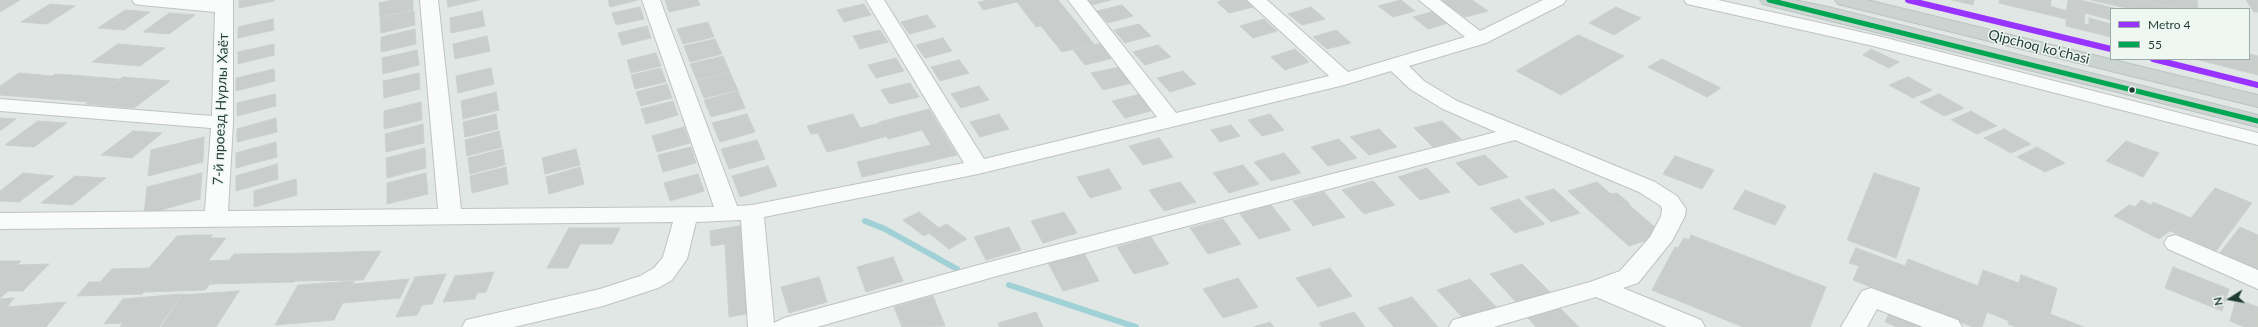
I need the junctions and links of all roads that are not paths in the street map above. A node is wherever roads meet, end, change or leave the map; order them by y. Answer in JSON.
{"nodes":[{"id":1,"x":141,"y":0,"type":"edge"},
{"id":2,"x":429,"y":0,"type":"edge"},
{"id":3,"x":652,"y":0,"type":"edge"},
{"id":4,"x":875,"y":0,"type":"edge"},
{"id":5,"x":1077,"y":0,"type":"edge"},
{"id":6,"x":1256,"y":0,"type":"edge"},
{"id":7,"x":1428,"y":0,"type":"edge"},
{"id":8,"x":1557,"y":0,"type":"edge"},
{"id":9,"x":1693,"y":0,"type":"edge"},
{"id":10,"x":1769,"y":0,"type":"edge"},
{"id":11,"x":1844,"y":0,"type":"edge"},
{"id":12,"x":224,"y":3,"type":"edge"},
{"id":13,"x":1479,"y":39,"type":"junction"},
{"id":14,"x":1395,"y":64,"type":"junction"},
{"id":15,"x":1344,"y":79,"type":"junction"},
{"id":16,"x":2258,"y":101,"type":"edge"},
{"id":17,"x":0,"y":105,"type":"edge"},
{"id":18,"x":2258,"y":120,"type":"edge"},
{"id":19,"x":1171,"y":121,"type":"junction"},
{"id":20,"x":222,"y":122,"type":"junction"},
{"id":21,"x":1516,"y":133,"type":"junction"},
{"id":22,"x":2258,"y":139,"type":"edge"},
{"id":23,"x":978,"y":167,"type":"junction"},
{"id":24,"x":740,"y":214,"type":"junction"},
{"id":25,"x":686,"y":215,"type":"junction"},
{"id":26,"x":450,"y":216,"type":"junction"},
{"id":27,"x":216,"y":219,"type":"junction"},
{"id":28,"x":0,"y":221,"type":"edge"},
{"id":29,"x":2176,"y":243,"type":"dead end"},
{"id":30,"x":2258,"y":280,"type":"edge"},
{"id":31,"x":1598,"y":288,"type":"junction"},
{"id":32,"x":523,"y":321,"type":"edge"},
{"id":33,"x":475,"y":327,"type":"edge"},
{"id":34,"x":761,"y":327,"type":"edge"},
{"id":35,"x":784,"y":327,"type":"edge"},
{"id":36,"x":1462,"y":327,"type":"edge"},
{"id":37,"x":1692,"y":327,"type":"edge"},
{"id":38,"x":1854,"y":327,"type":"edge"},
{"id":39,"x":1949,"y":327,"type":"edge"}],
"edges":[{"from":1,"to":12,"type":"street"},
{"from":2,"to":26,"type":"street"},
{"from":3,"to":24,"type":"street"},
{"from":4,"to":23,"type":"street"},
{"from":5,"to":19,"type":"street"},
{"from":6,"to":15,"type":"street"},
{"from":7,"to":13,"type":"street"},
{"from":8,"to":13,"type":"street"},
{"from":9,"to":22,"type":"street"},
{"from":10,"to":18,"type":"main road","name":"Qipchoq ko'chasi"},
{"from":11,"to":16,"type":"main road","name":"Qipchoq ko'chasi"},
{"from":12,"to":20,"type":"street","name":"7-й проезд Нурлы Хаёт"},
{"from":13,"to":14,"type":"street"},
{"from":14,"to":15,"type":"street"},
{"from":14,"to":21,"type":"street"},
{"from":15,"to":19,"type":"street"},
{"from":17,"to":20,"type":"street"},
{"from":19,"to":23,"type":"street"},
{"from":20,"to":27,"type":"street","name":"7-й проезд Нурлы Хаёт"},
{"from":21,"to":31,"type":"street"},
{"from":21,"to":35,"type":"street"},
{"from":23,"to":24,"type":"street"},
{"from":24,"to":25,"type":"street"},
{"from":24,"to":34,"type":"street"},
{"from":25,"to":26,"type":"street"},
{"from":25,"to":32,"type":"street"},
{"from":26,"to":27,"type":"street"},
{"from":27,"to":28,"type":"street"},
{"from":29,"to":30,"type":"street"},
{"from":31,"to":36,"type":"street"},
{"from":31,"to":37,"type":"street"},
{"from":32,"to":33,"type":"street"},
{"from":38,"to":39,"type":"street"}]}
